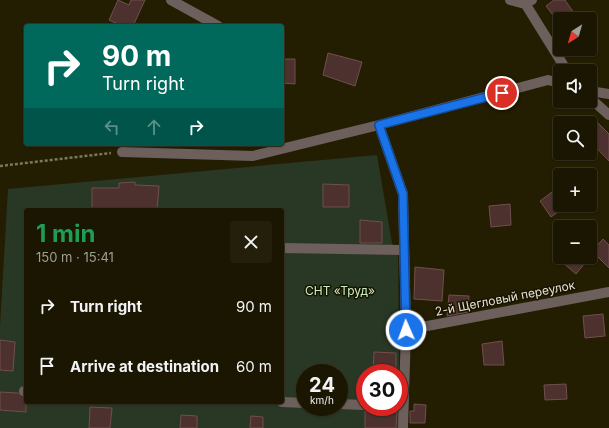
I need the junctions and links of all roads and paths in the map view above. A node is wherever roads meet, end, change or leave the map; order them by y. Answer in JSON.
{"nodes":[{"id":1,"x":171,"y":0,"type":"edge"},
{"id":2,"x":510,"y":0,"type":"edge"},
{"id":3,"x":527,"y":1,"type":"edge"},
{"id":4,"x":214,"y":24,"type":"edge"},
{"id":5,"x":563,"y":64,"type":"edge"},
{"id":6,"x":553,"y":81,"type":"edge"},
{"id":7,"x":597,"y":92,"type":"edge"},
{"id":8,"x":609,"y":94,"type":"edge"},
{"id":9,"x":597,"y":104,"type":"edge"},
{"id":10,"x":609,"y":115,"type":"edge"},
{"id":11,"x":379,"y":125,"type":"junction"},
{"id":12,"x":122,"y":152,"type":"joint"},
{"id":13,"x":0,"y":166,"type":"edge"},
{"id":14,"x":284,"y":248,"type":"edge"},
{"id":15,"x":403,"y":250,"type":"junction"},
{"id":16,"x":609,"y":292,"type":"edge"},
{"id":17,"x":406,"y":330,"type":"junction"},
{"id":18,"x":404,"y":364,"type":"edge"},
{"id":19,"x":284,"y":402,"type":"edge"},
{"id":20,"x":296,"y":403,"type":"edge"},
{"id":21,"x":402,"y":416,"type":"edge"},
{"id":22,"x":403,"y":428,"type":"edge"}],
"edges":[{"from":1,"to":4,"type":"street"},
{"from":2,"to":3,"type":"street"},
{"from":3,"to":5,"type":"street"},
{"from":6,"to":11,"type":"street"},
{"from":7,"to":8,"type":"street"},
{"from":9,"to":10,"type":"street"},
{"from":11,"to":12,"type":"street"},
{"from":11,"to":15,"type":"street"},
{"from":12,"to":13,"type":"path"},
{"from":14,"to":15,"type":"street"},
{"from":15,"to":17,"type":"street"},
{"from":16,"to":17,"type":"street","name":"2-й Щегловый переулок"},
{"from":17,"to":18,"type":"street"},
{"from":19,"to":20,"type":"street"},
{"from":21,"to":22,"type":"street"}]}
